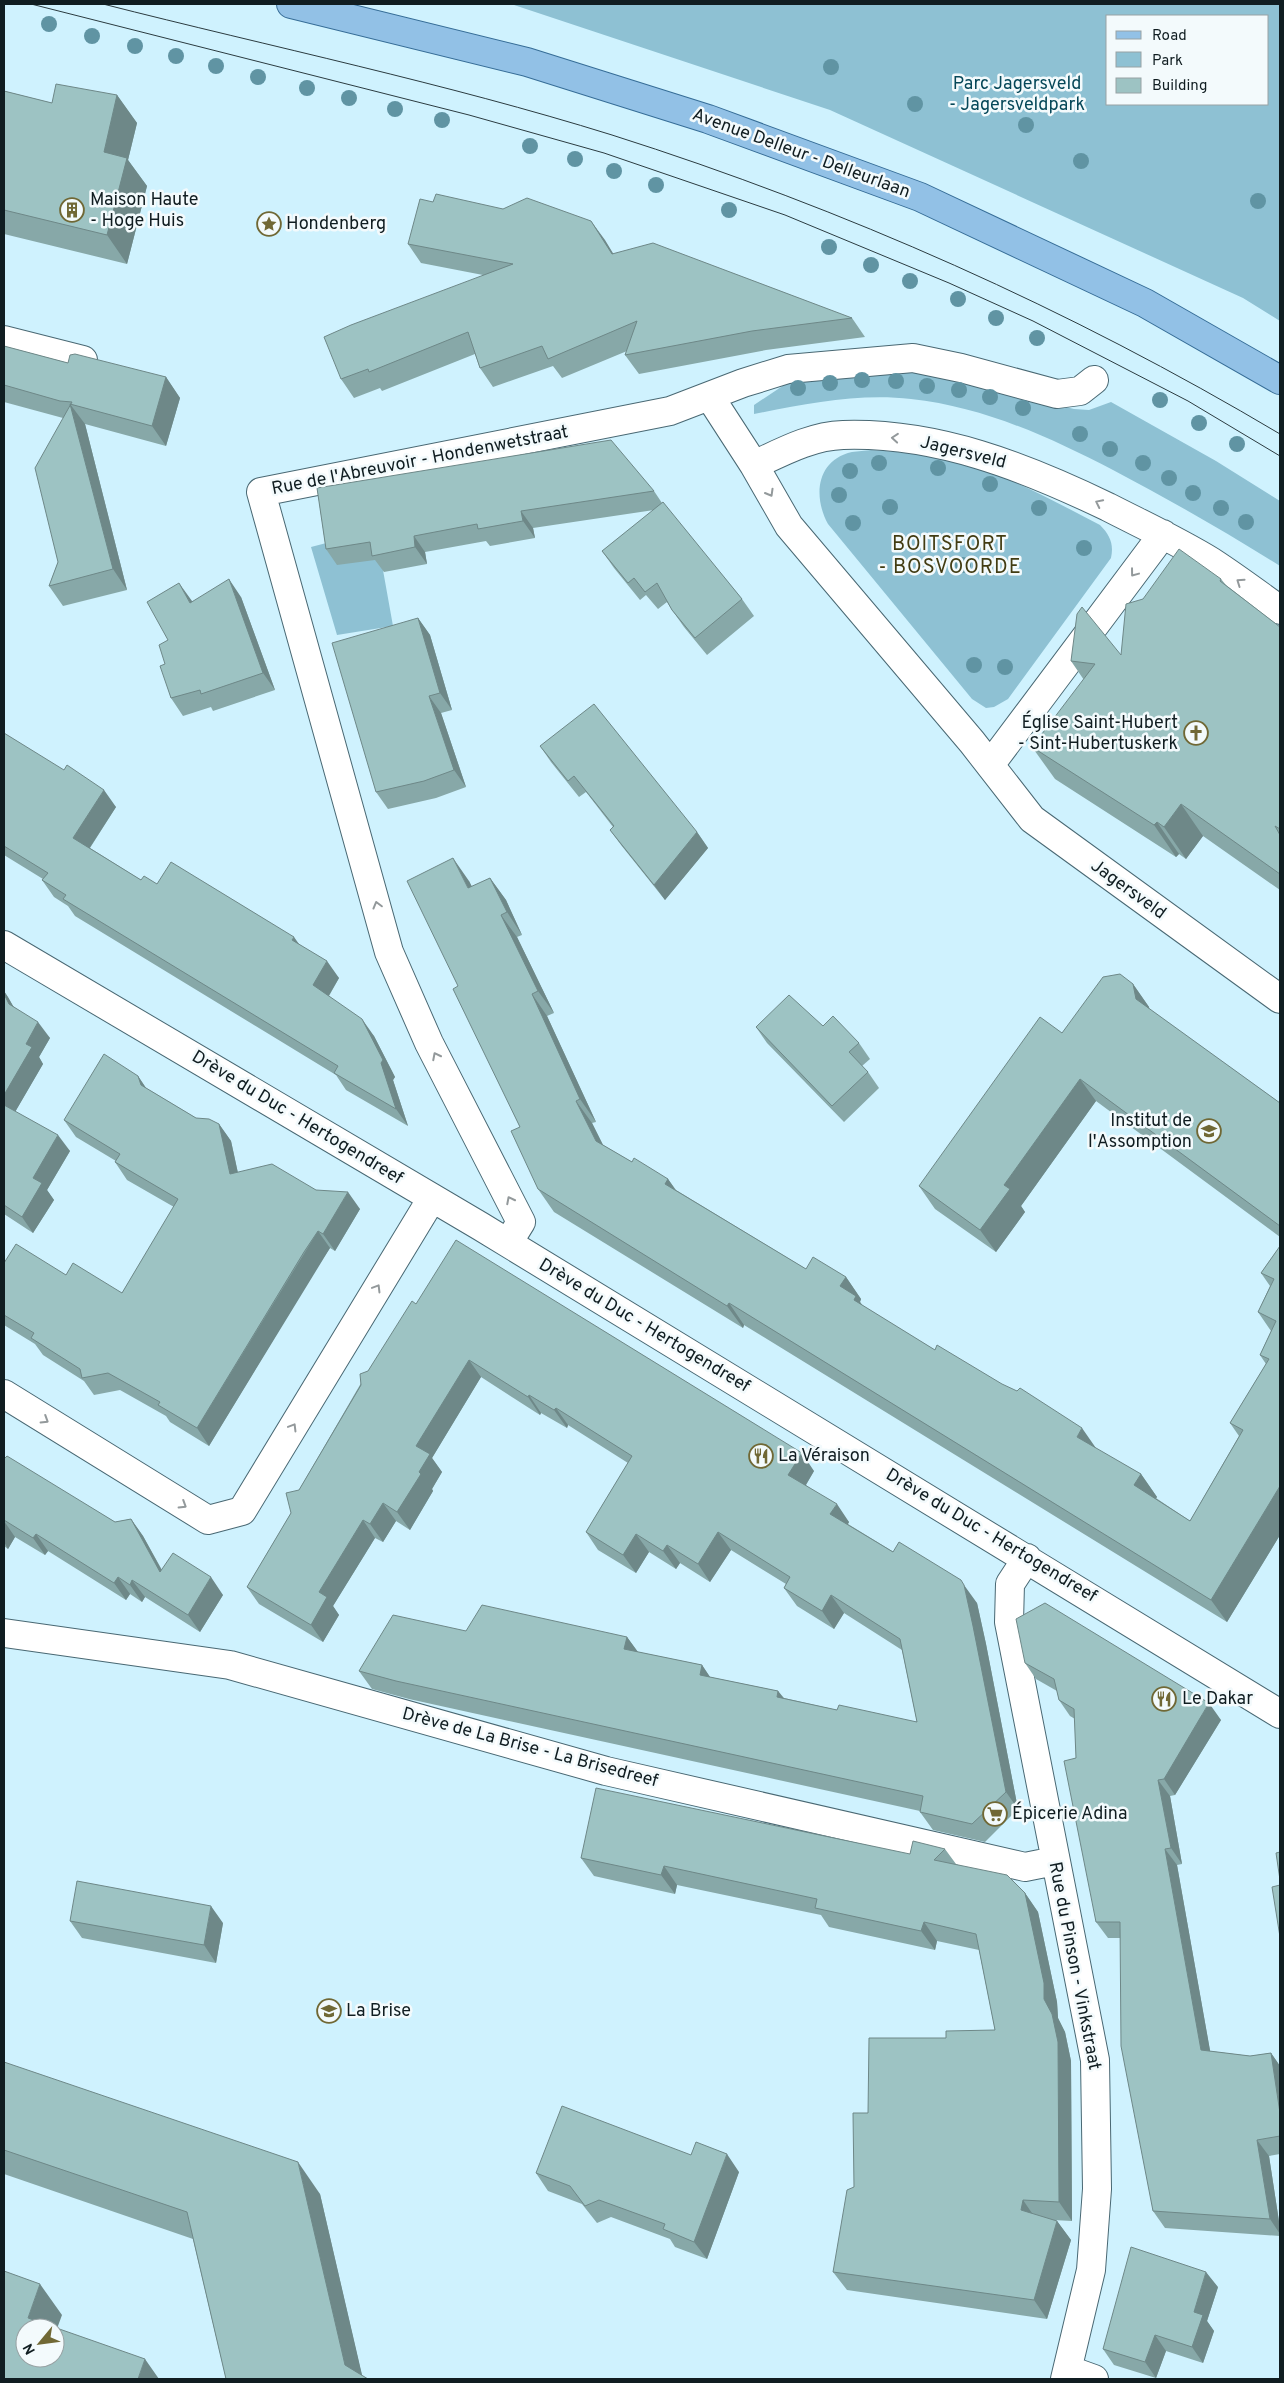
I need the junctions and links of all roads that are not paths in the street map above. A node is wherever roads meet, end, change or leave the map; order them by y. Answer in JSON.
{"nodes":[{"id":1,"x":291,"y":4,"type":"edge"},
{"id":2,"x":4,"y":340,"type":"edge"},
{"id":3,"x":83,"y":360,"type":"edge"},
{"id":4,"x":1094,"y":380,"type":"dead end"},
{"id":5,"x":1280,"y":380,"type":"edge"},
{"id":6,"x":710,"y":397,"type":"junction"},
{"id":7,"x":754,"y":465,"type":"junction"},
{"id":8,"x":1163,"y":534,"type":"junction"},
{"id":9,"x":1280,"y":610,"type":"edge"},
{"id":10,"x":990,"y":766,"type":"junction"},
{"id":11,"x":4,"y":945,"type":"edge"},
{"id":12,"x":1280,"y":999,"type":"edge"},
{"id":13,"x":432,"y":1198,"type":"junction"},
{"id":14,"x":508,"y":1243,"type":"junction"},
{"id":15,"x":4,"y":1394,"type":"edge"},
{"id":16,"x":1027,"y":1558,"type":"junction"},
{"id":17,"x":4,"y":1632,"type":"edge"},
{"id":18,"x":1277,"y":1705,"type":"edge"},
{"id":19,"x":1055,"y":1861,"type":"junction"},
{"id":20,"x":1067,"y":2375,"type":"edge"},
{"id":21,"x":1094,"y":2379,"type":"edge"}],
"edges":[{"from":1,"to":5,"type":"main road","name":"Avenue Delleur - Delleurlaan"},
{"from":2,"to":3,"type":"street"},
{"from":4,"to":6,"type":"street","name":"Rue de l'Abreuvoir - Hondenwetstraat"},
{"from":6,"to":7,"type":"street","name":"Jagersveld"},
{"from":14,"to":6,"type":"street","name":"Rue de l'Abreuvoir - Hondenwetstraat","one_way":true},
{"from":8,"to":7,"type":"street","name":"Jagersveld","one_way":true},
{"from":7,"to":10,"type":"street","name":"Jagersveld","one_way":true},
{"from":9,"to":8,"type":"street","name":"Jagersveld","one_way":true},
{"from":8,"to":10,"type":"street","one_way":true},
{"from":10,"to":12,"type":"street","name":"Jagersveld"},
{"from":11,"to":13,"type":"street","name":"Drève du Duc - Hertogendreef"},
{"from":13,"to":14,"type":"street","name":"Drève du Duc - Hertogendreef"},
{"from":15,"to":13,"type":"street","one_way":true},
{"from":14,"to":16,"type":"street","name":"Drève du Duc - Hertogendreef"},
{"from":16,"to":18,"type":"street","name":"Drève du Duc - Hertogendreef"},
{"from":16,"to":19,"type":"street","name":"Rue du Pinson - Vinkstraat"},
{"from":17,"to":19,"type":"street","name":"Drève de La Brise - La Brisedreef"},
{"from":19,"to":20,"type":"street","name":"Rue du Pinson - Vinkstraat"},
{"from":20,"to":21,"type":"street"}]}
